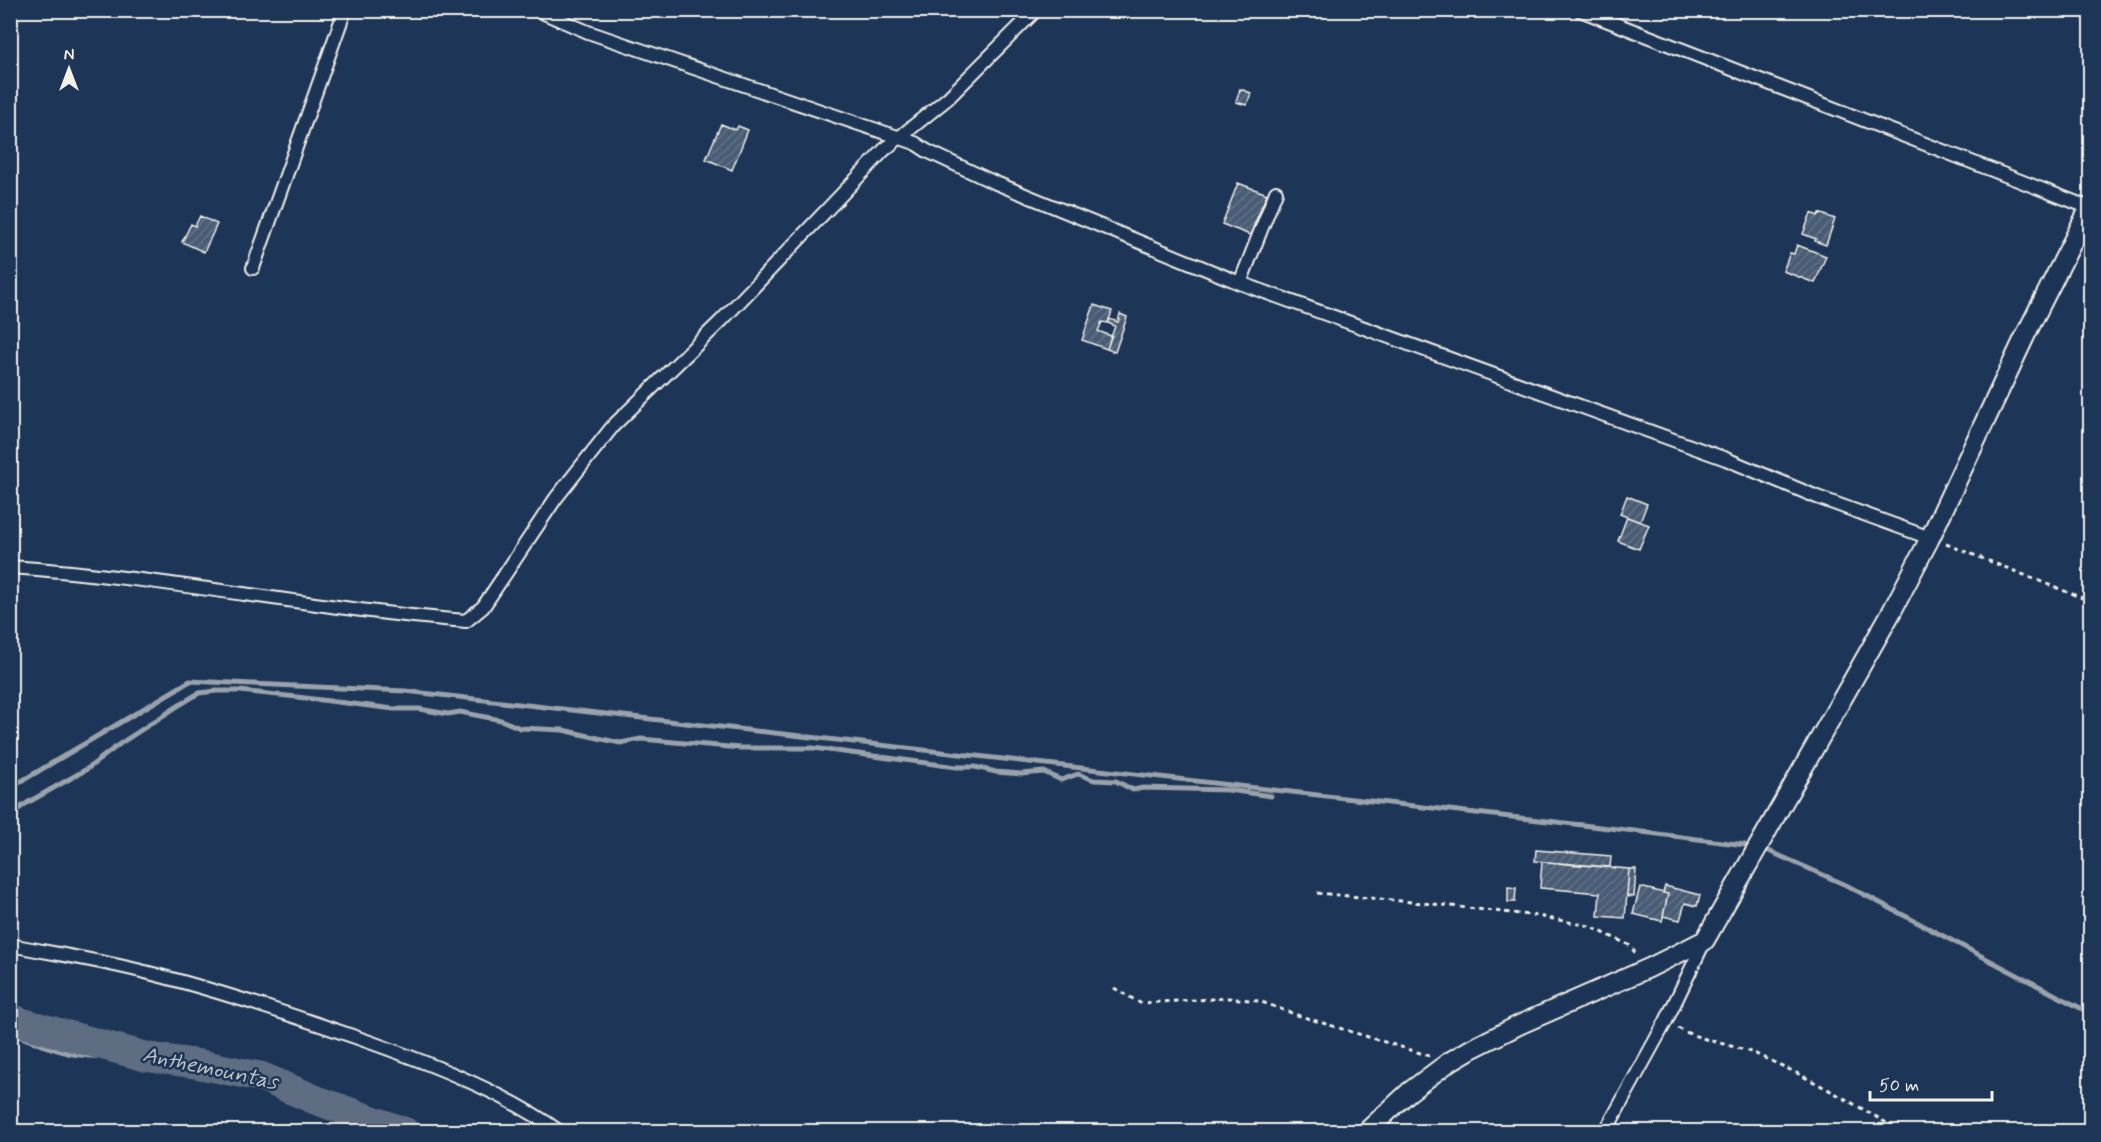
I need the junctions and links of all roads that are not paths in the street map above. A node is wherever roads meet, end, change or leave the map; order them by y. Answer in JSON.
{"nodes":[{"id":1,"x":345,"y":10,"type":"edge"},
{"id":2,"x":537,"y":10,"type":"edge"},
{"id":3,"x":1036,"y":10,"type":"edge"},
{"id":4,"x":1580,"y":10,"type":"edge"},
{"id":5,"x":900,"y":139,"type":"junction"},
{"id":6,"x":1276,"y":192,"type":"dead end"},
{"id":7,"x":2090,"y":208,"type":"edge"},
{"id":8,"x":253,"y":268,"type":"dead end"},
{"id":9,"x":1240,"y":283,"type":"junction"},
{"id":10,"x":1936,"y":540,"type":"junction"},
{"id":11,"x":10,"y":567,"type":"edge"},
{"id":12,"x":1705,"y":940,"type":"junction"},
{"id":13,"x":10,"y":945,"type":"edge"},
{"id":14,"x":560,"y":1131,"type":"edge"},
{"id":15,"x":1366,"y":1131,"type":"edge"},
{"id":16,"x":1605,"y":1131,"type":"edge"}],
"edges":[{"from":1,"to":8,"type":"street"},
{"from":2,"to":5,"type":"street"},
{"from":3,"to":5,"type":"street"},
{"from":4,"to":7,"type":"street"},
{"from":5,"to":9,"type":"street"},
{"from":5,"to":11,"type":"street"},
{"from":6,"to":9,"type":"street"},
{"from":7,"to":10,"type":"street"},
{"from":9,"to":10,"type":"street"},
{"from":10,"to":12,"type":"street"},
{"from":12,"to":15,"type":"street"},
{"from":12,"to":16,"type":"street"},
{"from":13,"to":14,"type":"street"}]}
